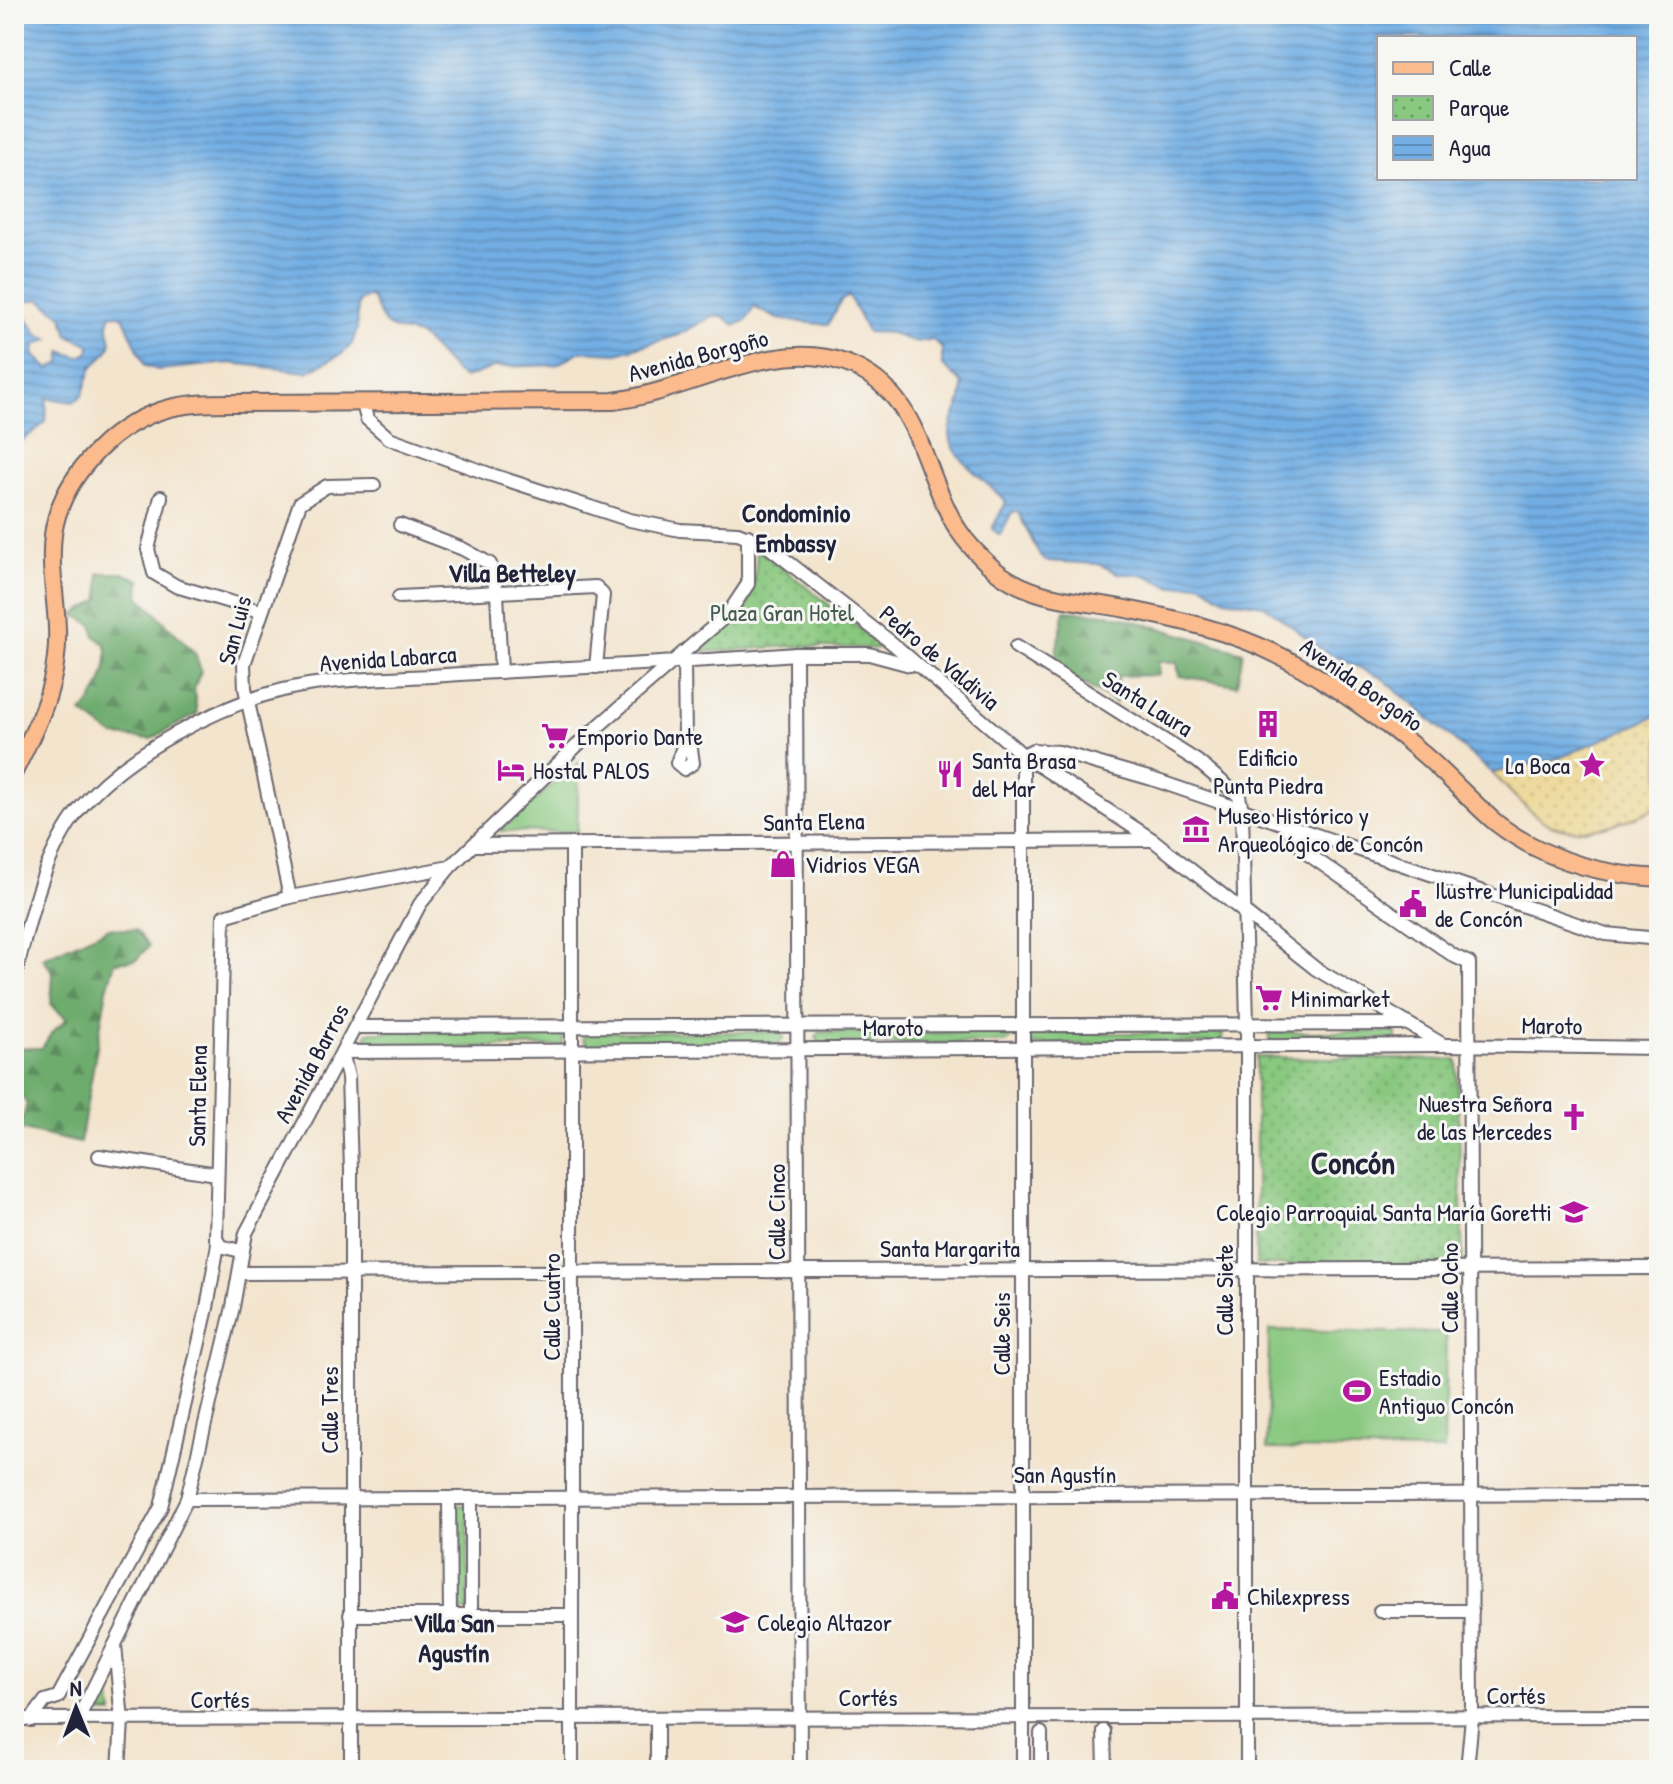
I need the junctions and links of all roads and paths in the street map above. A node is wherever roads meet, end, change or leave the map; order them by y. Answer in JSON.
{"nodes":[{"id":1,"x":363,"y":404,"type":"junction"},
{"id":2,"x":374,"y":485,"type":"dead end"},
{"id":3,"x":161,"y":497,"type":"dead end"},
{"id":4,"x":400,"y":525,"type":"dead end"},
{"id":5,"x":748,"y":536,"type":"junction"},
{"id":6,"x":497,"y":593,"type":"junction"},
{"id":7,"x":399,"y":597,"type":"dead end"},
{"id":8,"x":260,"y":611,"type":"junction"},
{"id":9,"x":1016,"y":647,"type":"dead end"},
{"id":10,"x":796,"y":654,"type":"junction"},
{"id":11,"x":677,"y":663,"type":"junction"},
{"id":12,"x":596,"y":667,"type":"junction"},
{"id":13,"x":917,"y":668,"type":"junction"},
{"id":14,"x":501,"y":672,"type":"junction"},
{"id":15,"x":248,"y":701,"type":"junction"},
{"id":16,"x":685,"y":741,"type":"dead end"},
{"id":17,"x":1023,"y":755,"type":"junction"},
{"id":18,"x":14,"y":772,"type":"edge"},
{"id":19,"x":1242,"y":810,"type":"junction"},
{"id":20,"x":1285,"y":824,"type":"junction"},
{"id":21,"x":1023,"y":840,"type":"junction"},
{"id":22,"x":1153,"y":840,"type":"junction"},
{"id":23,"x":572,"y":844,"type":"junction"},
{"id":24,"x":797,"y":844,"type":"junction"},
{"id":25,"x":475,"y":845,"type":"junction"},
{"id":26,"x":450,"y":867,"type":"junction"},
{"id":27,"x":1659,"y":878,"type":"edge"},
{"id":28,"x":290,"y":897,"type":"junction"},
{"id":29,"x":1246,"y":914,"type":"junction"},
{"id":30,"x":1659,"y":939,"type":"edge"},
{"id":31,"x":14,"y":981,"type":"edge"},
{"id":32,"x":1406,"y":1024,"type":"junction"},
{"id":33,"x":1247,"y":1025,"type":"junction"},
{"id":34,"x":356,"y":1027,"type":"junction"},
{"id":35,"x":573,"y":1027,"type":"junction"},
{"id":36,"x":797,"y":1027,"type":"junction"},
{"id":37,"x":1023,"y":1027,"type":"junction"},
{"id":38,"x":1444,"y":1045,"type":"junction"},
{"id":39,"x":1470,"y":1046,"type":"junction"},
{"id":40,"x":1245,"y":1047,"type":"junction"},
{"id":41,"x":1023,"y":1048,"type":"junction"},
{"id":42,"x":1659,"y":1048,"type":"edge"},
{"id":43,"x":797,"y":1050,"type":"junction"},
{"id":44,"x":573,"y":1051,"type":"junction"},
{"id":45,"x":342,"y":1052,"type":"junction"},
{"id":46,"x":99,"y":1156,"type":"dead end"},
{"id":47,"x":217,"y":1174,"type":"junction"},
{"id":48,"x":218,"y":1244,"type":"junction"},
{"id":49,"x":241,"y":1251,"type":"junction"},
{"id":50,"x":1470,"y":1268,"type":"junction"},
{"id":51,"x":1659,"y":1268,"type":"edge"},
{"id":52,"x":1246,"y":1269,"type":"junction"},
{"id":53,"x":798,"y":1270,"type":"junction"},
{"id":54,"x":1023,"y":1270,"type":"junction"},
{"id":55,"x":574,"y":1271,"type":"junction"},
{"id":56,"x":352,"y":1272,"type":"junction"},
{"id":57,"x":240,"y":1273,"type":"junction"},
{"id":58,"x":1659,"y":1494,"type":"edge"},
{"id":59,"x":1471,"y":1495,"type":"junction"},
{"id":60,"x":1023,"y":1496,"type":"junction"},
{"id":61,"x":1246,"y":1496,"type":"junction"},
{"id":62,"x":799,"y":1497,"type":"junction"},
{"id":63,"x":449,"y":1498,"type":"junction"},
{"id":64,"x":471,"y":1498,"type":"junction"},
{"id":65,"x":571,"y":1498,"type":"junction"},
{"id":66,"x":187,"y":1499,"type":"junction"},
{"id":67,"x":350,"y":1499,"type":"junction"},
{"id":68,"x":1380,"y":1611,"type":"dead end"},
{"id":69,"x":1472,"y":1611,"type":"junction"},
{"id":70,"x":350,"y":1615,"type":"junction"},
{"id":71,"x":450,"y":1615,"type":"junction"},
{"id":72,"x":471,"y":1615,"type":"junction"},
{"id":73,"x":572,"y":1615,"type":"junction"},
{"id":74,"x":115,"y":1641,"type":"junction"},
{"id":75,"x":1659,"y":1716,"type":"edge"},
{"id":76,"x":1247,"y":1717,"type":"junction"},
{"id":77,"x":1472,"y":1717,"type":"junction"},
{"id":78,"x":1023,"y":1718,"type":"junction"},
{"id":79,"x":14,"y":1719,"type":"edge"},
{"id":80,"x":657,"y":1719,"type":"junction"},
{"id":81,"x":800,"y":1719,"type":"junction"},
{"id":82,"x":31,"y":1720,"type":"junction"},
{"id":83,"x":572,"y":1720,"type":"junction"},
{"id":84,"x":77,"y":1721,"type":"junction"},
{"id":85,"x":122,"y":1721,"type":"junction"},
{"id":86,"x":351,"y":1721,"type":"junction"},
{"id":87,"x":1104,"y":1731,"type":"dead end"},
{"id":88,"x":1041,"y":1733,"type":"dead end"},
{"id":89,"x":1469,"y":1766,"type":"edge"},
{"id":90,"x":119,"y":1770,"type":"edge"},
{"id":91,"x":351,"y":1770,"type":"edge"},
{"id":92,"x":572,"y":1770,"type":"edge"},
{"id":93,"x":657,"y":1770,"type":"edge"},
{"id":94,"x":800,"y":1770,"type":"edge"},
{"id":95,"x":1023,"y":1770,"type":"edge"},
{"id":96,"x":1041,"y":1770,"type":"edge"},
{"id":97,"x":1105,"y":1770,"type":"edge"},
{"id":98,"x":1247,"y":1770,"type":"edge"}],
"edges":[{"from":1,"to":5,"type":"street","name":"Pedro de Valdivia"},
{"from":1,"to":18,"type":"main road","name":"Avenida Borgoño"},
{"from":1,"to":27,"type":"main road","name":"Avenida Borgoño"},
{"from":2,"to":8,"type":"street","name":"San Luis"},
{"from":3,"to":8,"type":"street"},
{"from":4,"to":6,"type":"street"},
{"from":5,"to":11,"type":"street","name":"Avenida Barros"},
{"from":5,"to":13,"type":"street","name":"Pedro de Valdivia"},
{"from":6,"to":7,"type":"street"},
{"from":6,"to":12,"type":"street"},
{"from":6,"to":14,"type":"street"},
{"from":8,"to":15,"type":"street","name":"San Luis"},
{"from":9,"to":19,"type":"street","name":"Santa Laura"},
{"from":10,"to":11,"type":"street","name":"Avenida Labarca"},
{"from":10,"to":13,"type":"street","name":"Avenida Labarca"},
{"from":10,"to":24,"type":"street","name":"Calle Cinco"},
{"from":11,"to":12,"type":"street","name":"Avenida Labarca"},
{"from":11,"to":16,"type":"street"},
{"from":11,"to":25,"type":"street","name":"Avenida Barros"},
{"from":12,"to":14,"type":"street","name":"Avenida Labarca"},
{"from":13,"to":17,"type":"street","name":"Pedro de Valdivia"},
{"from":14,"to":15,"type":"street","name":"Avenida Labarca"},
{"from":15,"to":28,"type":"street","name":"San Luis"},
{"from":15,"to":31,"type":"street","name":"Avenida Labarca"},
{"from":17,"to":19,"type":"street"},
{"from":17,"to":21,"type":"street","name":"Calle Seis"},
{"from":17,"to":22,"type":"street","name":"Pedro de Valdivia"},
{"from":19,"to":20,"type":"street"},
{"from":19,"to":29,"type":"street","name":"Calle Siete"},
{"from":20,"to":30,"type":"street"},
{"from":20,"to":39,"type":"street","name":"Calle Ocho"},
{"from":21,"to":22,"type":"street","name":"Santa Elena"},
{"from":21,"to":24,"type":"street","name":"Santa Elena"},
{"from":21,"to":37,"type":"street","name":"Calle Seis"},
{"from":22,"to":29,"type":"street","name":"Pedro de Valdivia"},
{"from":23,"to":24,"type":"street","name":"Santa Elena"},
{"from":23,"to":25,"type":"street","name":"Santa Elena"},
{"from":23,"to":35,"type":"street","name":"Calle Cuatro"},
{"from":24,"to":36,"type":"street","name":"Calle Cinco"},
{"from":25,"to":26,"type":"street","name":"Avenida Barros"},
{"from":26,"to":28,"type":"street","name":"Santa Elena"},
{"from":26,"to":34,"type":"street","name":"Avenida Barros"},
{"from":28,"to":47,"type":"street","name":"Santa Elena"},
{"from":29,"to":32,"type":"street","name":"Pedro de Valdivia"},
{"from":29,"to":33,"type":"street","name":"Calle Siete"},
{"from":32,"to":33,"type":"street","name":"Maroto"},
{"from":32,"to":38,"type":"street","name":"Maroto"},
{"from":33,"to":37,"type":"street","name":"Maroto"},
{"from":33,"to":40,"type":"street","name":"Calle Siete"},
{"from":34,"to":35,"type":"street","name":"Maroto"},
{"from":34,"to":45,"type":"street","name":"Avenida Barros"},
{"from":35,"to":36,"type":"street","name":"Maroto"},
{"from":35,"to":44,"type":"street","name":"Calle Cuatro"},
{"from":36,"to":37,"type":"street","name":"Maroto"},
{"from":36,"to":43,"type":"street","name":"Calle Cinco"},
{"from":37,"to":41,"type":"street","name":"Calle Seis"},
{"from":38,"to":39,"type":"street","name":"Maroto"},
{"from":38,"to":40,"type":"street","name":"Maroto"},
{"from":39,"to":42,"type":"street","name":"Maroto"},
{"from":39,"to":50,"type":"street","name":"Calle Ocho"},
{"from":40,"to":41,"type":"street","name":"Maroto"},
{"from":40,"to":52,"type":"street","name":"Calle Siete"},
{"from":41,"to":43,"type":"street","name":"Maroto"},
{"from":41,"to":54,"type":"street","name":"Calle Seis"},
{"from":43,"to":44,"type":"street","name":"Maroto"},
{"from":43,"to":53,"type":"street","name":"Calle Cinco"},
{"from":44,"to":45,"type":"street","name":"Maroto"},
{"from":44,"to":55,"type":"street","name":"Calle Cuatro"},
{"from":45,"to":49,"type":"street","name":"Avenida Barros"},
{"from":45,"to":56,"type":"street","name":"Calle Tres"},
{"from":46,"to":47,"type":"street"},
{"from":47,"to":48,"type":"street","name":"Santa Elena"},
{"from":48,"to":49,"type":"street"},
{"from":48,"to":82,"type":"street"},
{"from":49,"to":57,"type":"street","name":"Avenida Barros"},
{"from":50,"to":51,"type":"street","name":"Santa Margarita"},
{"from":50,"to":52,"type":"street","name":"Santa Margarita"},
{"from":50,"to":59,"type":"street","name":"Calle Ocho"},
{"from":52,"to":54,"type":"street","name":"Santa Margarita"},
{"from":52,"to":61,"type":"street","name":"Calle Siete"},
{"from":53,"to":54,"type":"street","name":"Santa Margarita"},
{"from":53,"to":55,"type":"street","name":"Santa Margarita"},
{"from":53,"to":62,"type":"street","name":"Calle Cinco"},
{"from":54,"to":60,"type":"street","name":"Calle Seis"},
{"from":55,"to":56,"type":"street","name":"Santa Margarita"},
{"from":55,"to":65,"type":"street","name":"Calle Cuatro"},
{"from":56,"to":57,"type":"street","name":"Santa Margarita"},
{"from":56,"to":67,"type":"street","name":"Calle Tres"},
{"from":57,"to":66,"type":"street","name":"Avenida Barros"},
{"from":58,"to":59,"type":"street","name":"San Agustín"},
{"from":59,"to":61,"type":"street","name":"San Agustín"},
{"from":59,"to":69,"type":"street","name":"Calle Ocho"},
{"from":60,"to":61,"type":"street","name":"San Agustín"},
{"from":60,"to":62,"type":"street","name":"San Agustín"},
{"from":60,"to":78,"type":"street","name":"Calle Seis"},
{"from":61,"to":76,"type":"street","name":"Calle Siete"},
{"from":62,"to":65,"type":"street","name":"San Agustín"},
{"from":62,"to":81,"type":"street","name":"Calle Cinco"},
{"from":63,"to":64,"type":"street","name":"San Agustín"},
{"from":63,"to":67,"type":"street","name":"San Agustín"},
{"from":63,"to":71,"type":"street"},
{"from":64,"to":65,"type":"street","name":"San Agustín"},
{"from":64,"to":72,"type":"street"},
{"from":65,"to":73,"type":"street","name":"Calle Cuatro"},
{"from":66,"to":67,"type":"street","name":"San Agustín"},
{"from":66,"to":74,"type":"street","name":"Avenida Barros"},
{"from":67,"to":70,"type":"street","name":"Calle Tres"},
{"from":68,"to":69,"type":"street"},
{"from":69,"to":77,"type":"street","name":"Calle Ocho"},
{"from":70,"to":71,"type":"street"},
{"from":70,"to":86,"type":"street","name":"Calle Tres"},
{"from":71,"to":72,"type":"street"},
{"from":72,"to":73,"type":"street"},
{"from":73,"to":83,"type":"street","name":"Calle Cuatro"},
{"from":74,"to":84,"type":"street","name":"Avenida Barros"},
{"from":74,"to":85,"type":"street"},
{"from":75,"to":77,"type":"street","name":"Cortés"},
{"from":76,"to":77,"type":"street","name":"Cortés"},
{"from":76,"to":78,"type":"street","name":"Cortés"},
{"from":76,"to":98,"type":"street","name":"Calle Siete"},
{"from":77,"to":89,"type":"street","name":"Calle Ocho"},
{"from":78,"to":81,"type":"street","name":"Cortés"},
{"from":78,"to":95,"type":"street","name":"Calle Seis"},
{"from":79,"to":82,"type":"street","name":"Cortés"},
{"from":80,"to":81,"type":"street","name":"Cortés"},
{"from":80,"to":83,"type":"street","name":"Cortés"},
{"from":80,"to":93,"type":"street"},
{"from":81,"to":94,"type":"street","name":"Calle Cinco"},
{"from":82,"to":84,"type":"street","name":"Cortés"},
{"from":83,"to":86,"type":"street","name":"Cortés"},
{"from":83,"to":92,"type":"street","name":"Calle Cuatro"},
{"from":84,"to":85,"type":"street","name":"Cortés"},
{"from":85,"to":86,"type":"street","name":"Cortés"},
{"from":85,"to":90,"type":"street"},
{"from":86,"to":91,"type":"street","name":"Calle Tres"},
{"from":87,"to":97,"type":"street"},
{"from":88,"to":96,"type":"street"}]}
